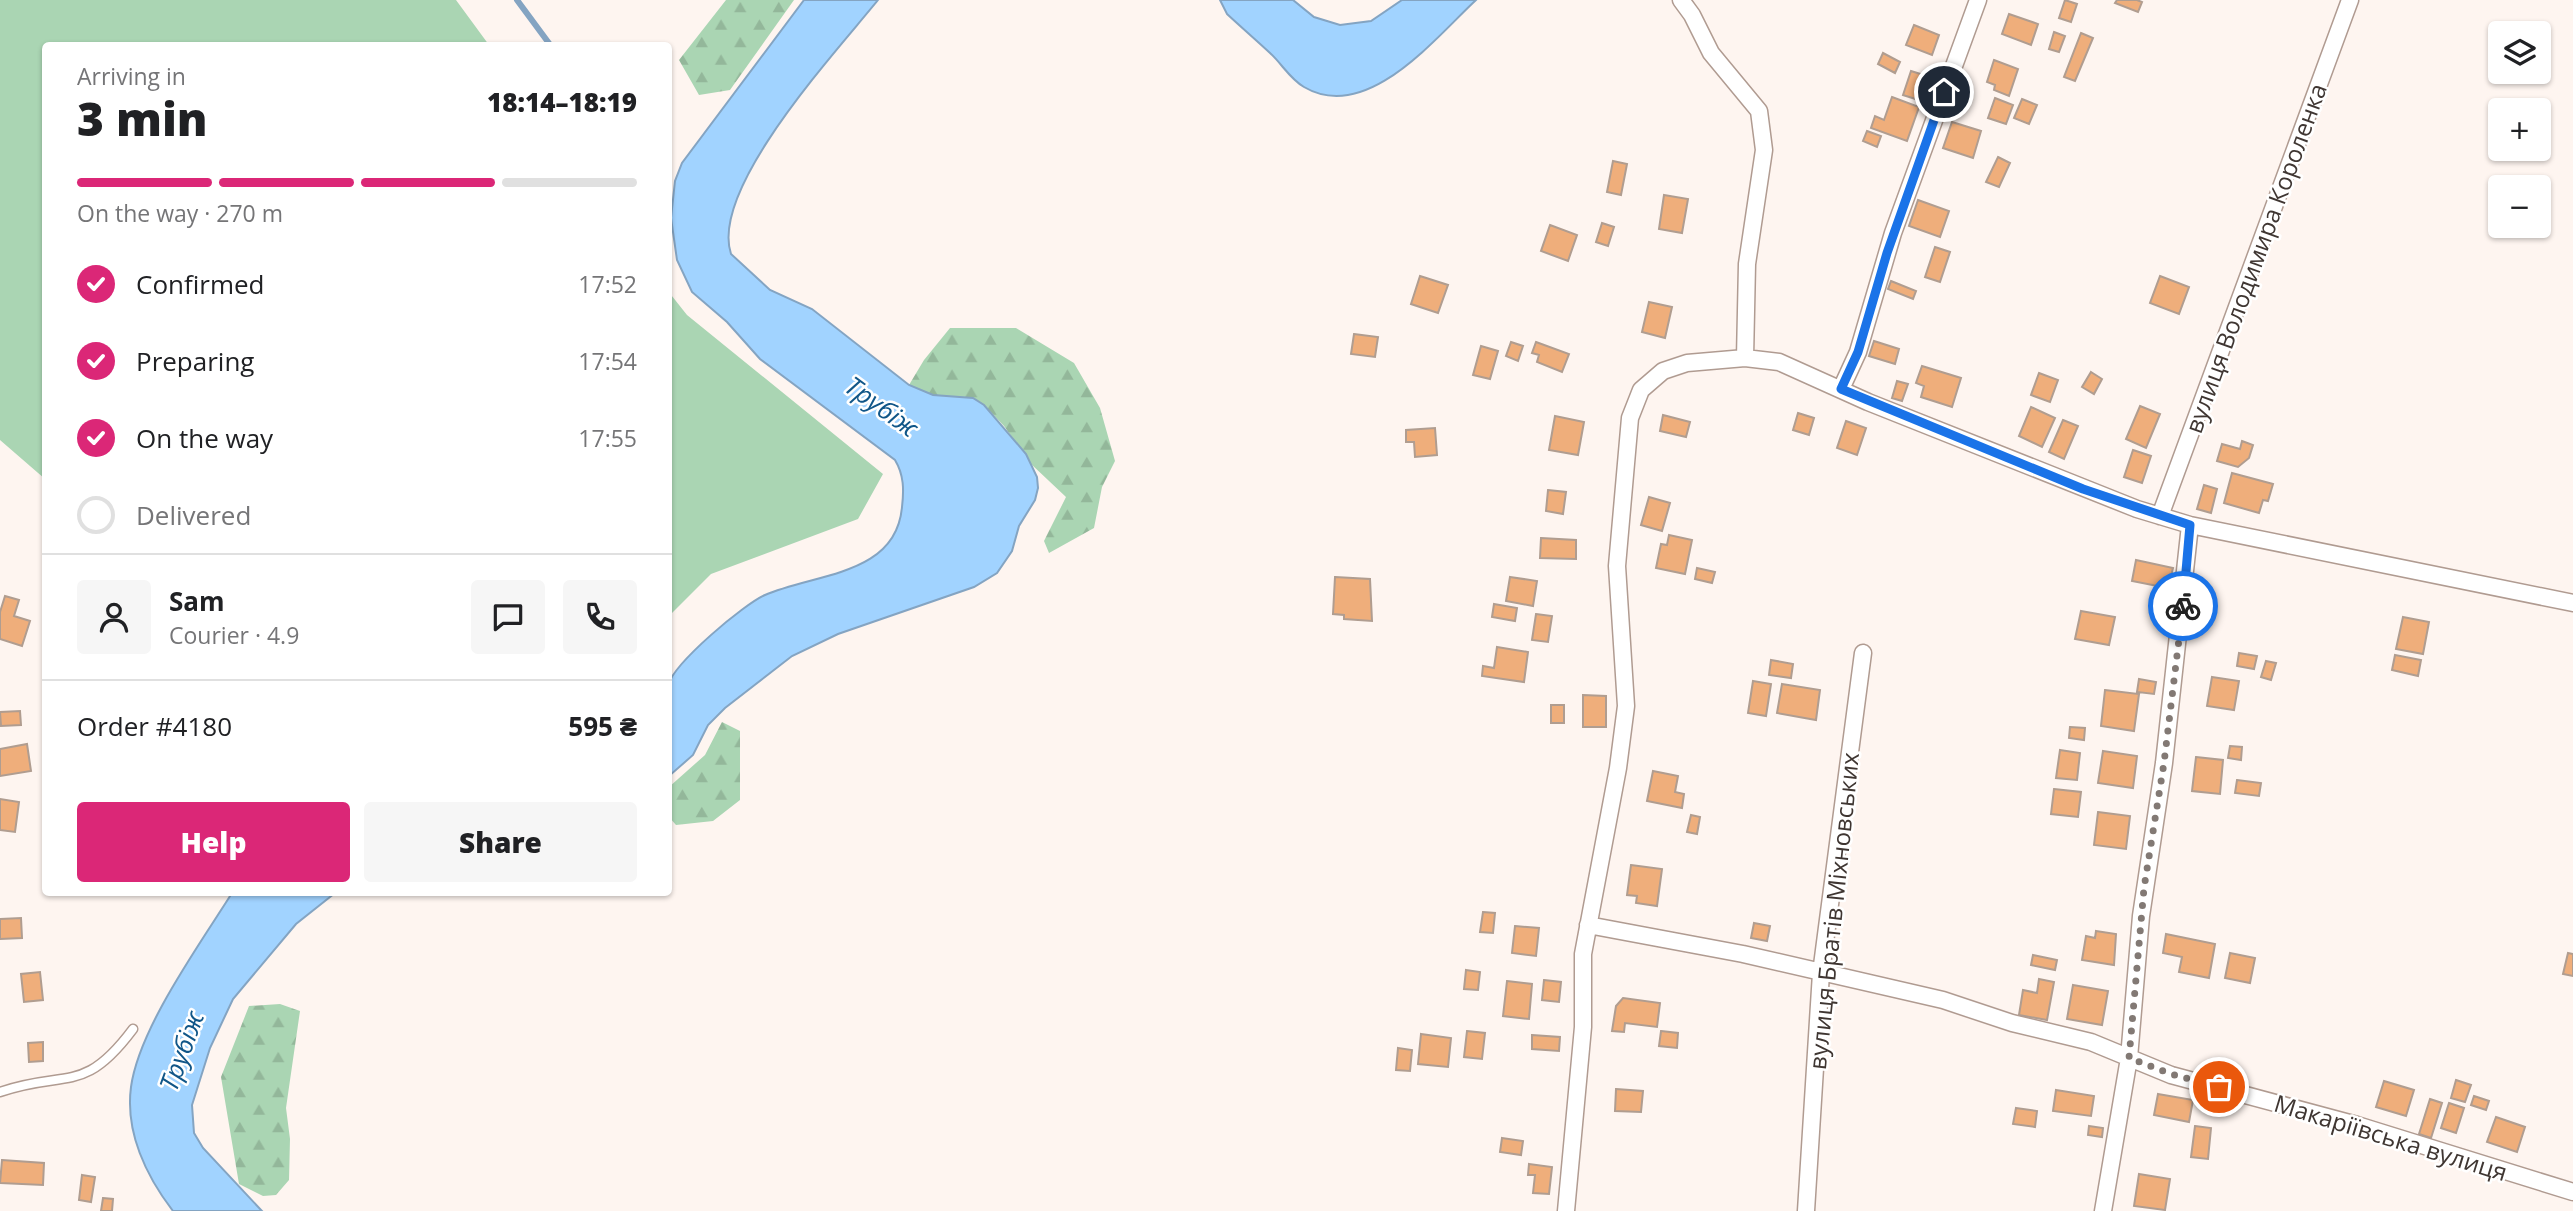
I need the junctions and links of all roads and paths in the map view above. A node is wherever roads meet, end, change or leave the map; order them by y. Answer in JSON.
{"nodes":[{"id":1,"x":1681,"y":0,"type":"edge"},
{"id":2,"x":1978,"y":0,"type":"edge"},
{"id":3,"x":2350,"y":0,"type":"edge"},
{"id":4,"x":1745,"y":358,"type":"junction"},
{"id":5,"x":1841,"y":389,"type":"junction"},
{"id":6,"x":2160,"y":516,"type":"junction"},
{"id":7,"x":2190,"y":525,"type":"junction"},
{"id":8,"x":2573,"y":603,"type":"edge"},
{"id":9,"x":1863,"y":653,"type":"dead end"},
{"id":10,"x":1588,"y":925,"type":"junction"},
{"id":11,"x":1821,"y":973,"type":"junction"},
{"id":12,"x":133,"y":1029,"type":"dead end"},
{"id":13,"x":2129,"y":1058,"type":"junction"},
{"id":14,"x":0,"y":1092,"type":"edge"},
{"id":15,"x":2573,"y":1192,"type":"edge"},
{"id":16,"x":1566,"y":1211,"type":"edge"},
{"id":17,"x":1806,"y":1211,"type":"edge"},
{"id":18,"x":2103,"y":1211,"type":"edge"}],
"edges":[{"from":1,"to":4,"type":"street"},
{"from":2,"to":5,"type":"street"},
{"from":3,"to":6,"type":"street","name":"вулиця Володимира Короленка"},
{"from":4,"to":5,"type":"street"},
{"from":4,"to":10,"type":"street"},
{"from":5,"to":6,"type":"street"},
{"from":6,"to":7,"type":"street"},
{"from":7,"to":8,"type":"street"},
{"from":7,"to":13,"type":"street"},
{"from":9,"to":11,"type":"street","name":"вулиця Братів Міхновських"},
{"from":10,"to":11,"type":"street","name":"Макаріївська вулиця"},
{"from":10,"to":16,"type":"street"},
{"from":11,"to":13,"type":"street","name":"Макаріївська вулиця"},
{"from":11,"to":17,"type":"street","name":"вулиця Братів Міхновських"},
{"from":12,"to":14,"type":"lane"},
{"from":13,"to":15,"type":"street","name":"Макаріївська вулиця"},
{"from":13,"to":18,"type":"street"}]}
